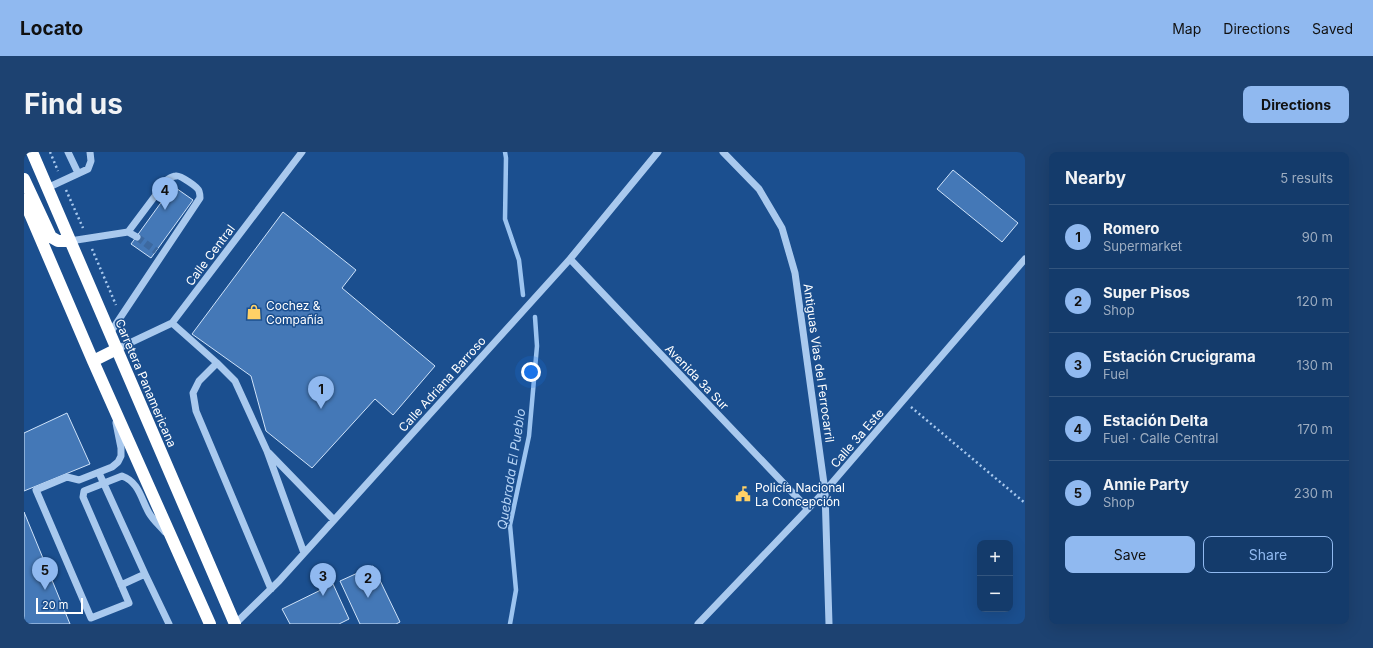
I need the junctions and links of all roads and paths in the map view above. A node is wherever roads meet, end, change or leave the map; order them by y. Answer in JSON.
{"nodes":[{"id":1,"x":32,"y":152,"type":"edge"},
{"id":2,"x":50,"y":152,"type":"edge"},
{"id":3,"x":68,"y":152,"type":"edge"},
{"id":4,"x":90,"y":152,"type":"edge"},
{"id":5,"x":302,"y":152,"type":"edge"},
{"id":6,"x":658,"y":152,"type":"edge"},
{"id":7,"x":723,"y":152,"type":"edge"},
{"id":8,"x":78,"y":173,"type":"junction"},
{"id":9,"x":24,"y":179,"type":"edge"},
{"id":10,"x":62,"y":181,"type":"junction"},
{"id":11,"x":47,"y":188,"type":"junction"},
{"id":12,"x":24,"y":200,"type":"edge"},
{"id":13,"x":128,"y":232,"type":"junction"},
{"id":14,"x":137,"y":237,"type":"tunnel mouth"},
{"id":15,"x":87,"y":238,"type":"junction"},
{"id":16,"x":70,"y":241,"type":"junction"},
{"id":17,"x":570,"y":259,"type":"junction"},
{"id":18,"x":1025,"y":259,"type":"edge"},
{"id":19,"x":121,"y":316,"type":"junction"},
{"id":20,"x":172,"y":323,"type":"junction"},
{"id":21,"x":110,"y":333,"type":"junction"},
{"id":22,"x":117,"y":349,"type":"junction"},
{"id":23,"x":93,"y":361,"type":"junction"},
{"id":24,"x":217,"y":363,"type":"junction"},
{"id":25,"x":903,"y":400,"type":"junction"},
{"id":26,"x":113,"y":405,"type":"junction"},
{"id":27,"x":267,"y":451,"type":"junction"},
{"id":28,"x":99,"y":473,"type":"junction"},
{"id":29,"x":103,"y":483,"type":"junction"},
{"id":30,"x":825,"y":491,"type":"junction"},
{"id":31,"x":1025,"y":503,"type":"edge"},
{"id":32,"x":808,"y":509,"type":"junction"},
{"id":33,"x":334,"y":520,"type":"junction"},
{"id":34,"x":176,"y":545,"type":"junction"},
{"id":35,"x":304,"y":553,"type":"junction"},
{"id":36,"x":145,"y":574,"type":"junction"},
{"id":37,"x":121,"y":585,"type":"junction"},
{"id":38,"x":271,"y":589,"type":"junction"},
{"id":39,"x":169,"y":624,"type":"edge"},
{"id":40,"x":210,"y":624,"type":"edge"},
{"id":41,"x":235,"y":624,"type":"edge"},
{"id":42,"x":698,"y":624,"type":"edge"},
{"id":43,"x":829,"y":624,"type":"edge"}],
"edges":[{"from":1,"to":11,"type":"highway","name":"Carretera Panamericana"},
{"from":2,"to":10,"type":"path"},
{"from":3,"to":8,"type":"street"},
{"from":4,"to":8,"type":"street"},
{"from":5,"to":20,"type":"street","name":"Calle Central"},
{"from":6,"to":17,"type":"street","name":"Calle Adriana Barroso"},
{"from":7,"to":30,"type":"street","name":"Antiguas Vías del Ferrocarril"},
{"from":8,"to":10,"type":"street"},
{"from":9,"to":16,"type":"highway"},
{"from":10,"to":11,"type":"street"},
{"from":10,"to":15,"type":"path"},
{"from":11,"to":16,"type":"highway","name":"Carretera Panamericana"},
{"from":12,"to":23,"type":"highway"},
{"from":13,"to":14,"type":"street"},
{"from":13,"to":15,"type":"street"},
{"from":13,"to":19,"type":"street"},
{"from":15,"to":16,"type":"street"},
{"from":15,"to":19,"type":"path"},
{"from":16,"to":21,"type":"highway","name":"Carretera Panamericana"},
{"from":17,"to":32,"type":"street","name":"Avenida 3a Sur"},
{"from":17,"to":33,"type":"street","name":"Calle Adriana Barroso"},
{"from":18,"to":25,"type":"street","name":"Calle 3a Este"},
{"from":19,"to":21,"type":"street"},
{"from":20,"to":22,"type":"street"},
{"from":20,"to":24,"type":"street"},
{"from":21,"to":22,"type":"highway","name":"Carretera Panamericana"},
{"from":22,"to":23,"type":"highway"},
{"from":22,"to":41,"type":"highway","name":"Carretera Panamericana"},
{"from":23,"to":26,"type":"highway"},
{"from":24,"to":27,"type":"street"},
{"from":24,"to":38,"type":"street"},
{"from":25,"to":30,"type":"street","name":"Calle 3a Este"},
{"from":25,"to":31,"type":"path"},
{"from":26,"to":28,"type":"street"},
{"from":26,"to":34,"type":"highway"},
{"from":27,"to":33,"type":"street"},
{"from":27,"to":35,"type":"street"},
{"from":28,"to":29,"type":"street"},
{"from":28,"to":37,"type":"street"},
{"from":29,"to":34,"type":"street"},
{"from":29,"to":36,"type":"street"},
{"from":29,"to":37,"type":"street"},
{"from":30,"to":32,"type":"street","name":"Calle 3a Este"},
{"from":30,"to":43,"type":"street","name":"Antiguas Vías del Ferrocarril"},
{"from":32,"to":42,"type":"street","name":"Calle 3a Este"},
{"from":33,"to":35,"type":"street","name":"Calle Adriana Barroso"},
{"from":34,"to":40,"type":"highway"},
{"from":35,"to":38,"type":"street","name":"Calle Adriana Barroso"},
{"from":36,"to":37,"type":"street"},
{"from":36,"to":39,"type":"street"},
{"from":38,"to":41,"type":"street","name":"Calle Adriana Barroso"}]}
